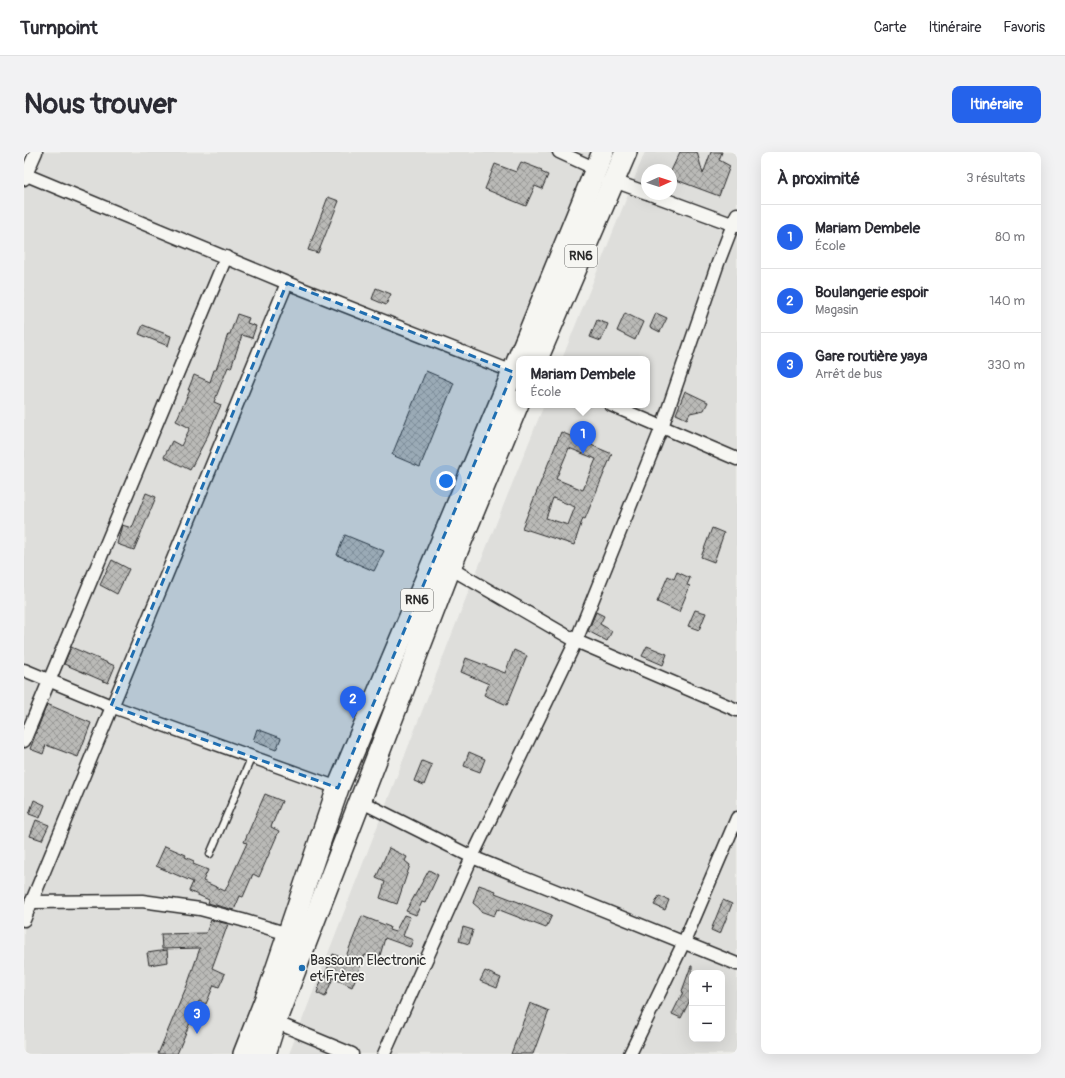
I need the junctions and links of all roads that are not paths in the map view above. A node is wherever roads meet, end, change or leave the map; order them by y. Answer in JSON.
{"nodes":[{"id":1,"x":36,"y":152,"type":"edge"},
{"id":2,"x":560,"y":152,"type":"edge"},
{"id":3,"x":626,"y":152,"type":"edge"},
{"id":4,"x":600,"y":160,"type":"edge"},
{"id":5,"x":25,"y":176,"type":"edge"},
{"id":6,"x":614,"y":180,"type":"junction"},
{"id":7,"x":641,"y":191,"type":"edge"},
{"id":8,"x":669,"y":200,"type":"edge"},
{"id":9,"x":735,"y":221,"type":"edge"},
{"id":10,"x":226,"y":257,"type":"junction"},
{"id":11,"x":287,"y":283,"type":"junction"},
{"id":12,"x":522,"y":356,"type":"edge"},
{"id":13,"x":538,"y":356,"type":"edge"},
{"id":14,"x":516,"y":372,"type":"edge"},
{"id":15,"x":516,"y":408,"type":"edge"},
{"id":16,"x":618,"y":408,"type":"edge"},
{"id":17,"x":662,"y":427,"type":"junction"},
{"id":18,"x":737,"y":459,"type":"edge"},
{"id":19,"x":450,"y":568,"type":"junction"},
{"id":20,"x":576,"y":641,"type":"junction"},
{"id":21,"x":24,"y":670,"type":"edge"},
{"id":22,"x":49,"y":680,"type":"junction"},
{"id":23,"x":111,"y":706,"type":"junction"},
{"id":24,"x":737,"y":710,"type":"edge"},
{"id":25,"x":24,"y":741,"type":"edge"},
{"id":26,"x":252,"y":756,"type":"junction"},
{"id":27,"x":338,"y":788,"type":"junction"},
{"id":28,"x":360,"y":801,"type":"junction"},
{"id":29,"x":737,"y":818,"type":"edge"},
{"id":30,"x":210,"y":854,"type":"dead end"},
{"id":31,"x":472,"y":856,"type":"junction"},
{"id":32,"x":31,"y":902,"type":"junction"},
{"id":33,"x":24,"y":920,"type":"edge"},
{"id":34,"x":288,"y":934,"type":"junction"},
{"id":35,"x":684,"y":942,"type":"junction"},
{"id":36,"x":737,"y":964,"type":"edge"},
{"id":37,"x":275,"y":1022,"type":"junction"},
{"id":38,"x":244,"y":1054,"type":"edge"},
{"id":39,"x":265,"y":1054,"type":"edge"},
{"id":40,"x":352,"y":1054,"type":"edge"},
{"id":41,"x":384,"y":1054,"type":"edge"},
{"id":42,"x":630,"y":1054,"type":"edge"}],
"edges":[{"from":1,"to":5,"type":"street"},
{"from":2,"to":4,"type":"street"},
{"from":3,"to":6,"type":"highway","number":"RN6"},
{"from":4,"to":12,"type":"highway","number":"RN6"},
{"from":5,"to":10,"type":"street"},
{"from":6,"to":7,"type":"street"},
{"from":6,"to":13,"type":"highway","number":"RN6"},
{"from":8,"to":9,"type":"street"},
{"from":9,"to":17,"type":"street"},
{"from":10,"to":11,"type":"street"},
{"from":10,"to":22,"type":"street"},
{"from":11,"to":14,"type":"street"},
{"from":11,"to":23,"type":"street"},
{"from":14,"to":27,"type":"highway","number":"RN6"},
{"from":15,"to":19,"type":"highway","number":"RN6"},
{"from":16,"to":17,"type":"street"},
{"from":17,"to":18,"type":"street"},
{"from":17,"to":20,"type":"street"},
{"from":19,"to":20,"type":"street"},
{"from":19,"to":28,"type":"highway","number":"RN6"},
{"from":20,"to":24,"type":"street"},
{"from":20,"to":31,"type":"street"},
{"from":21,"to":22,"type":"street"},
{"from":22,"to":23,"type":"street"},
{"from":22,"to":25,"type":"street"},
{"from":23,"to":26,"type":"street"},
{"from":23,"to":32,"type":"street"},
{"from":26,"to":27,"type":"street"},
{"from":26,"to":30,"type":"lane"},
{"from":27,"to":34,"type":"highway","number":"RN6"},
{"from":28,"to":31,"type":"street"},
{"from":28,"to":37,"type":"highway","number":"RN6"},
{"from":29,"to":35,"type":"street"},
{"from":31,"to":35,"type":"street"},
{"from":31,"to":41,"type":"street"},
{"from":32,"to":33,"type":"street"},
{"from":32,"to":34,"type":"street"},
{"from":34,"to":38,"type":"highway","number":"RN6"},
{"from":35,"to":36,"type":"street"},
{"from":35,"to":42,"type":"street"},
{"from":37,"to":39,"type":"highway","number":"RN6"},
{"from":37,"to":40,"type":"street"}]}
